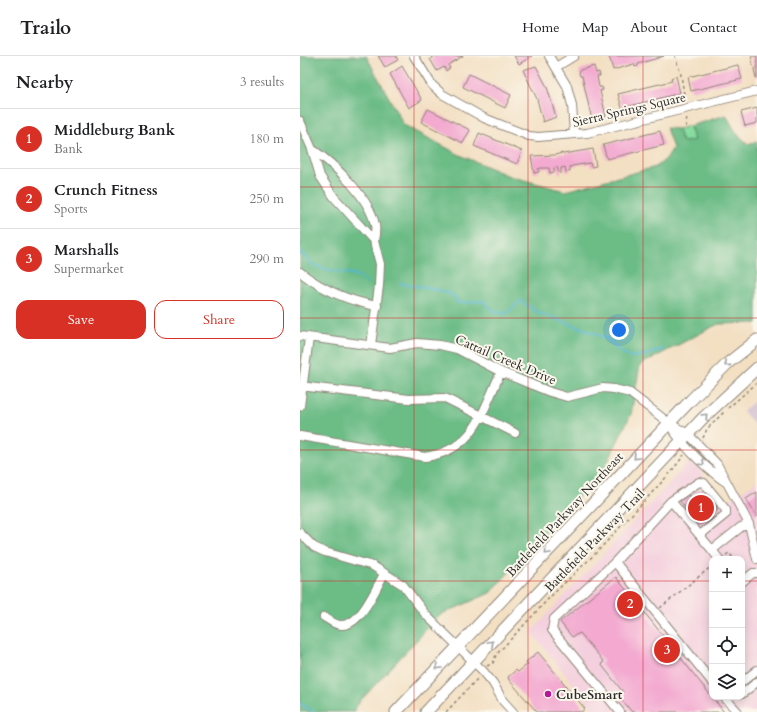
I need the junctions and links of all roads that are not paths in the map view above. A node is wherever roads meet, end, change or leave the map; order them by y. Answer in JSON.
{"nodes":[{"id":1,"x":414,"y":56,"type":"edge"},
{"id":2,"x":549,"y":56,"type":"edge"},
{"id":3,"x":574,"y":56,"type":"edge"},
{"id":4,"x":556,"y":67,"type":"junction"},
{"id":5,"x":757,"y":91,"type":"edge"},
{"id":6,"x":300,"y":121,"type":"edge"},
{"id":7,"x":574,"y":134,"type":"junction"},
{"id":8,"x":312,"y":149,"type":"junction"},
{"id":9,"x":374,"y":241,"type":"junction"},
{"id":10,"x":300,"y":272,"type":"edge"},
{"id":11,"x":377,"y":306,"type":"junction"},
{"id":12,"x":300,"y":336,"type":"edge"},
{"id":13,"x":309,"y":338,"type":"junction"},
{"id":14,"x":757,"y":340,"type":"edge"},
{"id":15,"x":371,"y":345,"type":"junction"},
{"id":16,"x":757,"y":368,"type":"edge"},
{"id":17,"x":501,"y":372,"type":"junction"},
{"id":18,"x":301,"y":386,"type":"edge"},
{"id":19,"x":300,"y":406,"type":"edge"},
{"id":20,"x":481,"y":415,"type":"junction"},
{"id":21,"x":669,"y":423,"type":"junction"},
{"id":22,"x":515,"y":433,"type":"dead end"},
{"id":23,"x":688,"y":434,"type":"junction"},
{"id":24,"x":300,"y":436,"type":"edge"},
{"id":25,"x":680,"y":442,"type":"junction"},
{"id":26,"x":725,"y":481,"type":"junction"},
{"id":27,"x":672,"y":501,"type":"junction"},
{"id":28,"x":748,"y":524,"type":"junction"},
{"id":29,"x":300,"y":533,"type":"edge"},
{"id":30,"x":700,"y":535,"type":"junction"},
{"id":31,"x":712,"y":550,"type":"junction"},
{"id":32,"x":721,"y":556,"type":"edge"},
{"id":33,"x":757,"y":559,"type":"edge"},
{"id":34,"x":615,"y":562,"type":"junction"},
{"id":35,"x":757,"y":573,"type":"edge"},
{"id":36,"x":384,"y":574,"type":"junction"},
{"id":37,"x":745,"y":580,"type":"edge"},
{"id":38,"x":324,"y":617,"type":"dead end"},
{"id":39,"x":458,"y":646,"type":"junction"},
{"id":40,"x":473,"y":662,"type":"junction"},
{"id":41,"x":757,"y":670,"type":"edge"},
{"id":42,"x":709,"y":678,"type":"edge"},
{"id":43,"x":745,"y":680,"type":"edge"},
{"id":44,"x":757,"y":682,"type":"edge"},
{"id":45,"x":745,"y":692,"type":"edge"},
{"id":46,"x":727,"y":700,"type":"edge"},
{"id":47,"x":735,"y":700,"type":"edge"},
{"id":48,"x":730,"y":704,"type":"junction"},
{"id":49,"x":396,"y":712,"type":"edge"},
{"id":50,"x":426,"y":712,"type":"edge"},
{"id":51,"x":513,"y":712,"type":"edge"},
{"id":52,"x":620,"y":712,"type":"edge"},
{"id":53,"x":738,"y":712,"type":"edge"}],
"edges":[{"from":1,"to":7,"type":"street","name":"Sierra Springs Square"},
{"from":2,"to":4,"type":"street"},
{"from":3,"to":4,"type":"street"},
{"from":4,"to":7,"type":"street"},
{"from":5,"to":7,"type":"street","name":"Sierra Springs Square"},
{"from":6,"to":8,"type":"street"},
{"from":8,"to":9,"type":"street"},
{"from":8,"to":9,"type":"street"},
{"from":9,"to":11,"type":"street"},
{"from":10,"to":11,"type":"street"},
{"from":11,"to":15,"type":"street"},
{"from":12,"to":13,"type":"street","name":"Cattail Creek Drive"},
{"from":13,"to":15,"type":"street","name":"Cattail Creek Drive"},
{"from":13,"to":18,"type":"street"},
{"from":14,"to":21,"type":"main road","name":"Battlefield Parkway Northeast","one_way":true},
{"from":15,"to":17,"type":"street","name":"Cattail Creek Drive"},
{"from":23,"to":16,"type":"main road","one_way":true},
{"from":17,"to":20,"type":"street"},
{"from":17,"to":21,"type":"street","name":"Cattail Creek Drive"},
{"from":18,"to":19,"type":"street"},
{"from":18,"to":20,"type":"street"},
{"from":20,"to":22,"type":"street"},
{"from":20,"to":24,"type":"street"},
{"from":21,"to":23,"type":"street"},
{"from":21,"to":25,"type":"street"},
{"from":21,"to":39,"type":"main road","name":"Battlefield Parkway Northeast","one_way":true},
{"from":23,"to":25,"type":"main road"},
{"from":23,"to":26,"type":"street"},
{"from":25,"to":26,"type":"street","one_way":true},
{"from":40,"to":25,"type":"main road","one_way":true},
{"from":26,"to":28,"type":"street"},
{"from":27,"to":30,"type":"street"},
{"from":27,"to":30,"type":"street"},
{"from":27,"to":34,"type":"street"},
{"from":28,"to":31,"type":"street"},
{"from":28,"to":33,"type":"street"},
{"from":29,"to":36,"type":"street"},
{"from":30,"to":31,"type":"street"},
{"from":31,"to":32,"type":"street"},
{"from":34,"to":42,"type":"street"},
{"from":34,"to":52,"type":"street"},
{"from":35,"to":37,"type":"street"},
{"from":36,"to":38,"type":"street"},
{"from":36,"to":39,"type":"street"},
{"from":39,"to":40,"type":"street"},
{"from":39,"to":49,"type":"main road","name":"Battlefield Parkway Northeast","one_way":true},
{"from":40,"to":50,"type":"main road"},
{"from":40,"to":51,"type":"street"},
{"from":41,"to":43,"type":"street"},
{"from":44,"to":45,"type":"street"},
{"from":46,"to":48,"type":"street"},
{"from":47,"to":48,"type":"street"},
{"from":48,"to":53,"type":"street"}]}
